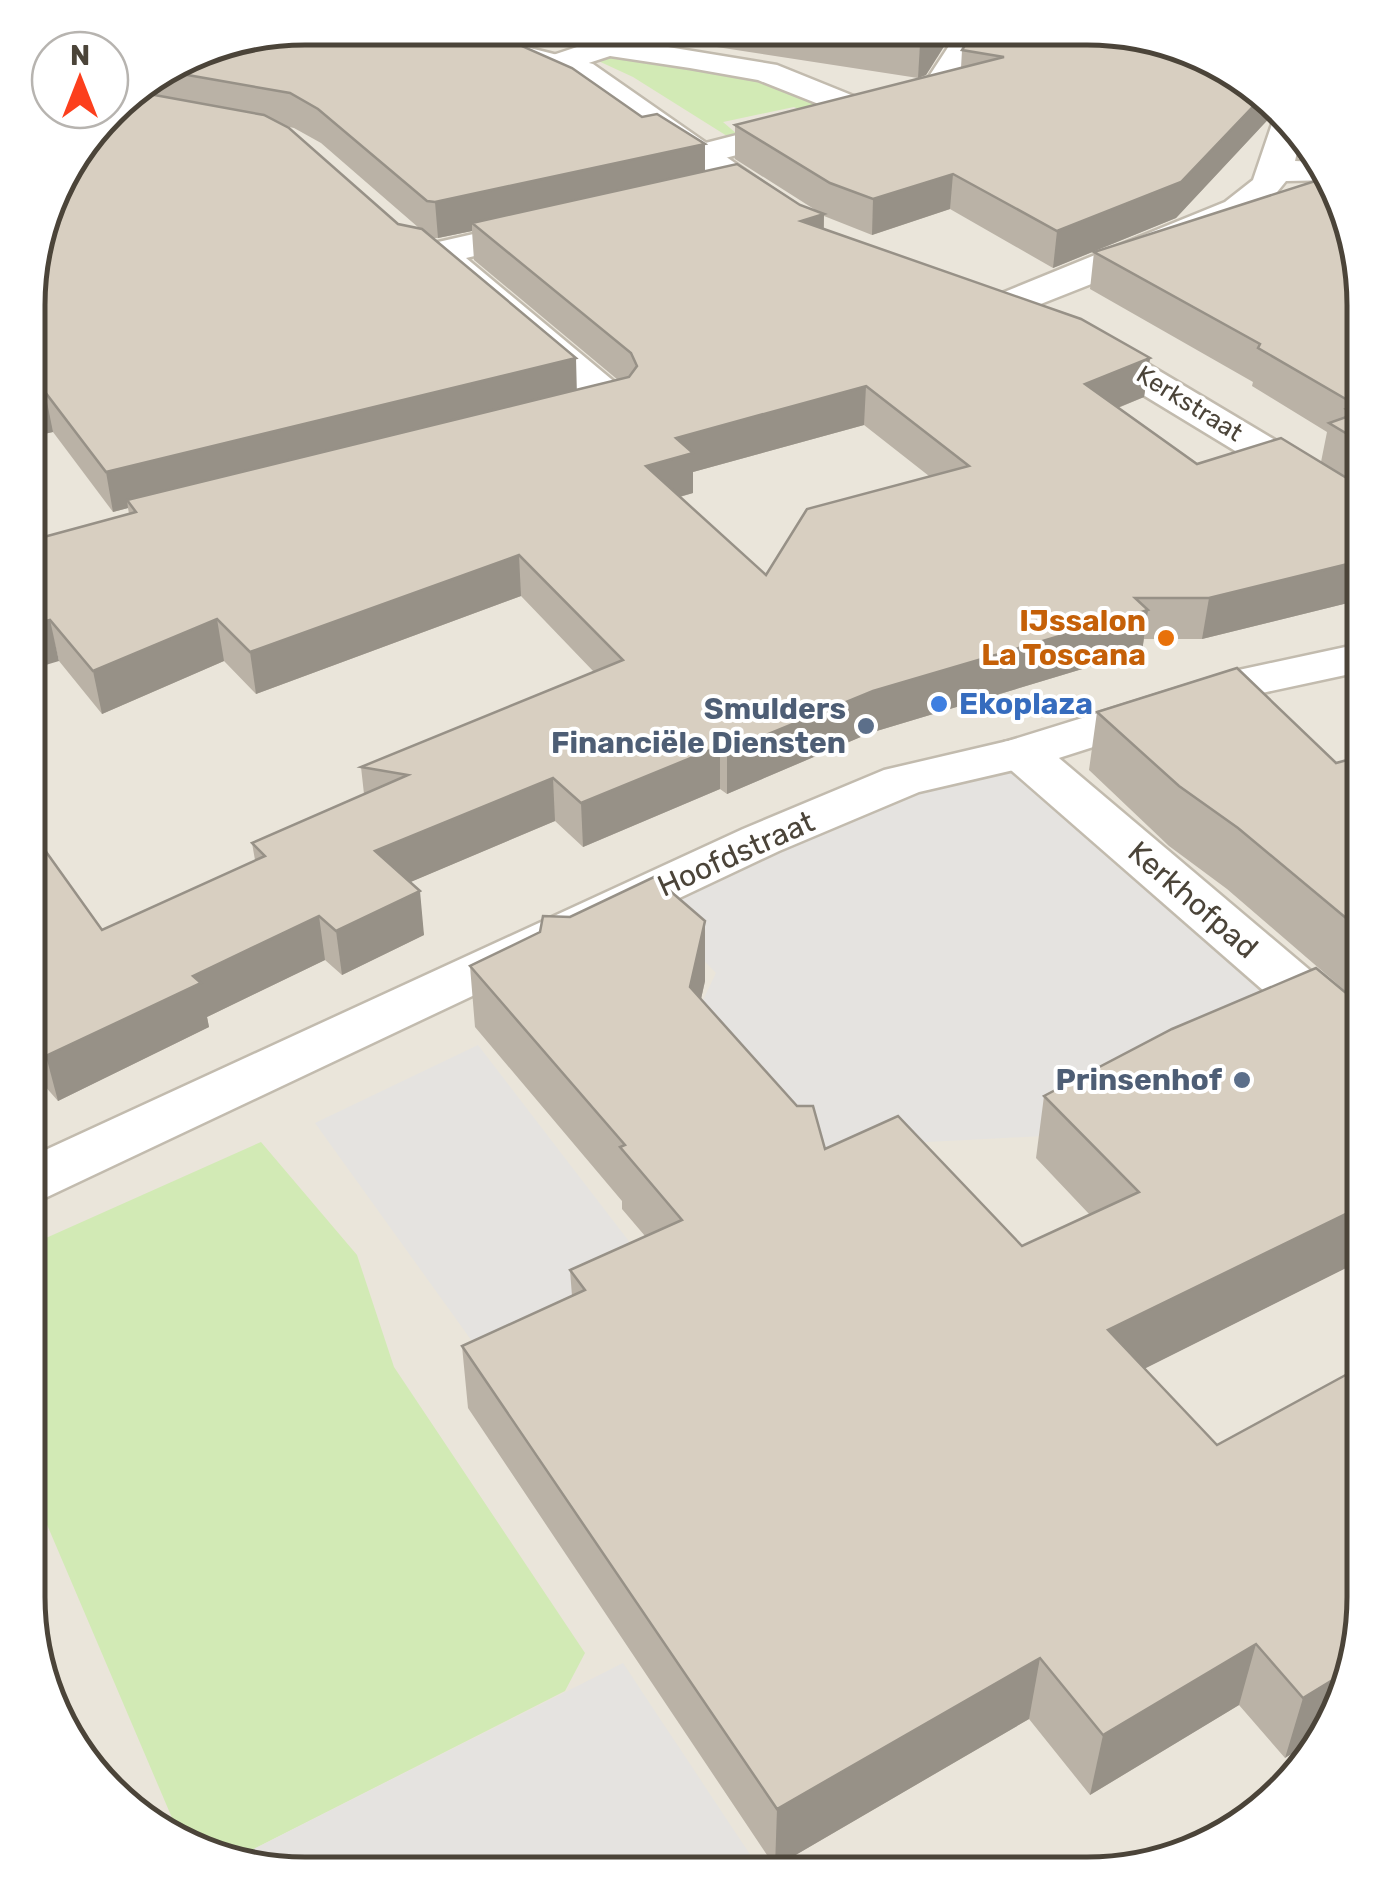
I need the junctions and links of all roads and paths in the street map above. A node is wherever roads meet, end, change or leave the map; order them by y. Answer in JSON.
{"nodes":[{"id":1,"x":966,"y":45,"type":"edge"},
{"id":2,"x":489,"y":46,"type":"edge"},
{"id":3,"x":561,"y":64,"type":"junction"},
{"id":4,"x":133,"y":111,"type":"edge"},
{"id":5,"x":864,"y":112,"type":"junction"},
{"id":6,"x":148,"y":114,"type":"junction"},
{"id":7,"x":228,"y":126,"type":"edge"},
{"id":8,"x":107,"y":137,"type":"edge"},
{"id":9,"x":1285,"y":137,"type":"edge"},
{"id":10,"x":698,"y":156,"type":"junction"},
{"id":11,"x":1276,"y":171,"type":"junction"},
{"id":12,"x":1309,"y":172,"type":"edge"},
{"id":13,"x":746,"y":184,"type":"junction"},
{"id":14,"x":688,"y":197,"type":"edge"},
{"id":15,"x":572,"y":223,"type":"edge"},
{"id":16,"x":814,"y":230,"type":"edge"},
{"id":17,"x":540,"y":422,"type":"edge"},
{"id":18,"x":1347,"y":500,"type":"edge"},
{"id":19,"x":1347,"y":661,"type":"edge"},
{"id":20,"x":1022,"y":752,"type":"junction"},
{"id":21,"x":1346,"y":1031,"type":"edge"},
{"id":22,"x":45,"y":1176,"type":"edge"}],
"edges":[{"from":1,"to":5,"type":"street"},
{"from":2,"to":3,"type":"street"},
{"from":3,"to":5,"type":"street"},
{"from":3,"to":10,"type":"street"},
{"from":4,"to":6,"type":"street"},
{"from":5,"to":10,"type":"street"},
{"from":6,"to":7,"type":"street"},
{"from":6,"to":8,"type":"street"},
{"from":9,"to":11,"type":"street"},
{"from":10,"to":13,"type":"street"},
{"from":11,"to":12,"type":"street"},
{"from":11,"to":18,"type":"street","name":"Kerkstraat"},
{"from":13,"to":14,"type":"street"},
{"from":13,"to":16,"type":"street"},
{"from":15,"to":17,"type":"street"},
{"from":19,"to":20,"type":"street","name":"Hoofdstraat"},
{"from":20,"to":21,"type":"street","name":"Kerkhofpad"},
{"from":20,"to":22,"type":"street","name":"Hoofdstraat"}]}
